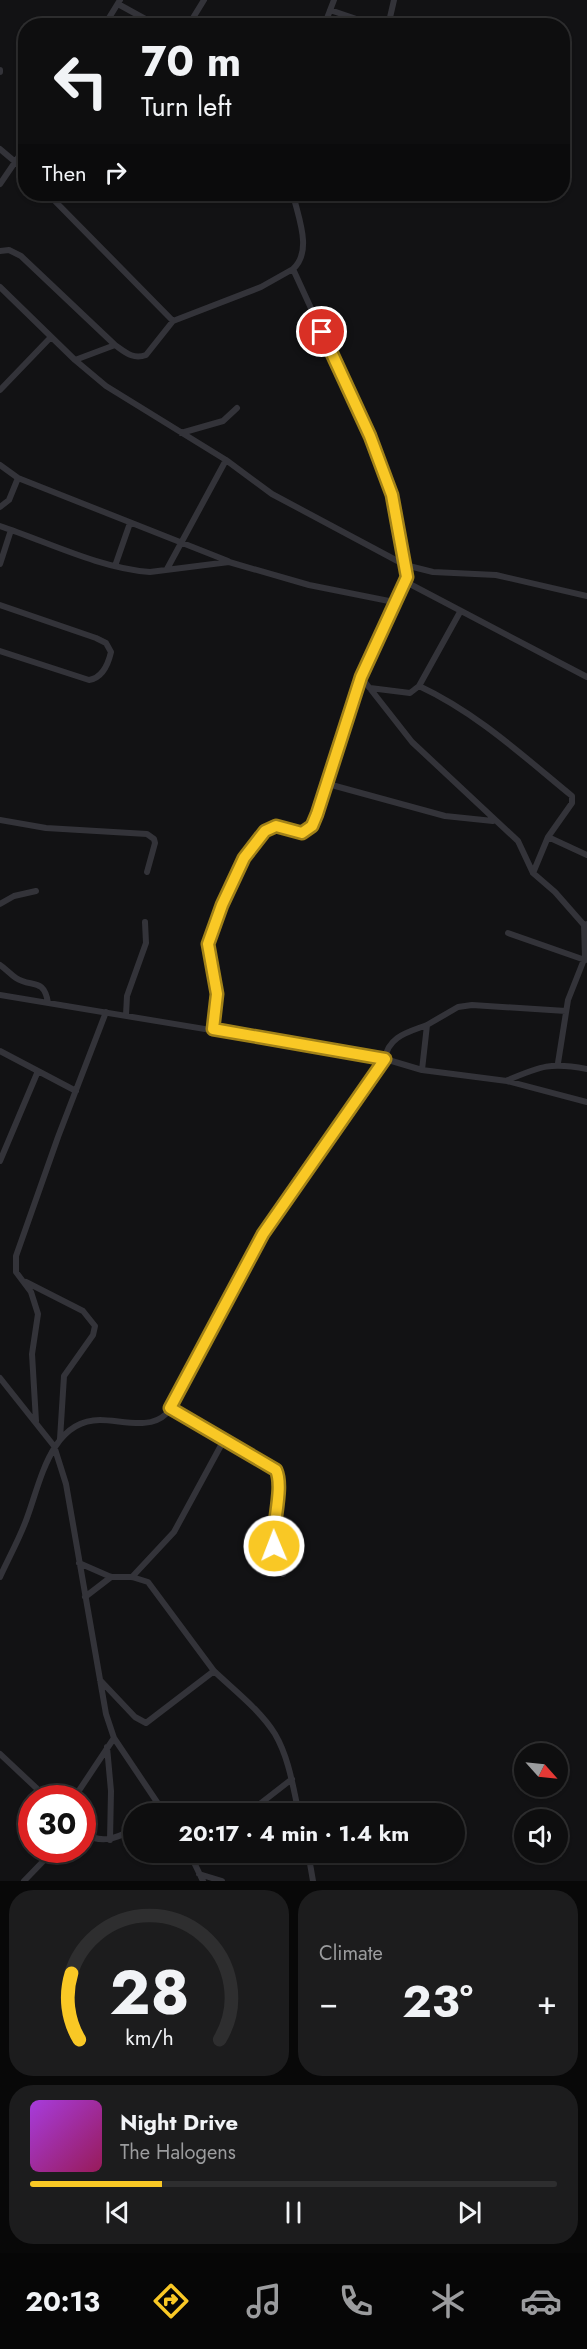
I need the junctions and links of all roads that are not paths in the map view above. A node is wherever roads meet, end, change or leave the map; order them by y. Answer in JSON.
{"nodes":[{"id":1,"x":204,"y":0,"type":"edge"},
{"id":2,"x":334,"y":0,"type":"edge"},
{"id":3,"x":394,"y":0,"type":"edge"},
{"id":4,"x":119,"y":2,"type":"edge"},
{"id":5,"x":330,"y":10,"type":"junction"},
{"id":6,"x":109,"y":18,"type":"edge"},
{"id":7,"x":145,"y":18,"type":"edge"},
{"id":8,"x":193,"y":18,"type":"edge"},
{"id":9,"x":327,"y":18,"type":"edge"},
{"id":10,"x":354,"y":18,"type":"edge"},
{"id":11,"x":390,"y":18,"type":"edge"},
{"id":12,"x":0,"y":149,"type":"edge"},
{"id":13,"x":18,"y":158,"type":"edge"},
{"id":14,"x":16,"y":161,"type":"junction"},
{"id":15,"x":0,"y":184,"type":"edge"},
{"id":16,"x":55,"y":201,"type":"edge"},
{"id":17,"x":294,"y":201,"type":"edge"},
{"id":18,"x":0,"y":251,"type":"edge"},
{"id":19,"x":293,"y":269,"type":"junction"},
{"id":20,"x":0,"y":287,"type":"edge"},
{"id":21,"x":173,"y":321,"type":"junction"},
{"id":22,"x":51,"y":338,"type":"junction"},
{"id":23,"x":115,"y":345,"type":"junction"},
{"id":24,"x":75,"y":360,"type":"junction"},
{"id":25,"x":0,"y":390,"type":"edge"},
{"id":26,"x":237,"y":408,"type":"dead end"},
{"id":27,"x":181,"y":433,"type":"junction"},
{"id":28,"x":226,"y":460,"type":"junction"},
{"id":29,"x":0,"y":465,"type":"edge"},
{"id":30,"x":18,"y":478,"type":"junction"},
{"id":31,"x":0,"y":507,"type":"edge"},
{"id":32,"x":130,"y":523,"type":"junction"},
{"id":33,"x":0,"y":526,"type":"edge"},
{"id":34,"x":11,"y":530,"type":"junction"},
{"id":35,"x":182,"y":542,"type":"junction"},
{"id":36,"x":229,"y":562,"type":"junction"},
{"id":37,"x":0,"y":564,"type":"edge"},
{"id":38,"x":405,"y":565,"type":"junction"},
{"id":39,"x":115,"y":566,"type":"junction"},
{"id":40,"x":167,"y":570,"type":"junction"},
{"id":41,"x":406,"y":582,"type":"junction"},
{"id":42,"x":587,"y":596,"type":"edge"},
{"id":43,"x":394,"y":602,"type":"junction"},
{"id":44,"x":0,"y":605,"type":"edge"},
{"id":45,"x":460,"y":612,"type":"junction"},
{"id":46,"x":0,"y":651,"type":"edge"},
{"id":47,"x":361,"y":677,"type":"junction"},
{"id":48,"x":587,"y":677,"type":"edge"},
{"id":49,"x":419,"y":686,"type":"junction"},
{"id":50,"x":369,"y":688,"type":"junction"},
{"id":51,"x":328,"y":784,"type":"junction"},
{"id":52,"x":0,"y":820,"type":"edge"},
{"id":53,"x":493,"y":821,"type":"junction"},
{"id":54,"x":548,"y":837,"type":"junction"},
{"id":55,"x":587,"y":855,"type":"edge"},
{"id":56,"x":147,"y":872,"type":"dead end"},
{"id":57,"x":533,"y":873,"type":"junction"},
{"id":58,"x":36,"y":891,"type":"dead end"},
{"id":59,"x":0,"y":904,"type":"edge"},
{"id":60,"x":145,"y":922,"type":"dead end"},
{"id":61,"x":586,"y":925,"type":"edge"},
{"id":62,"x":508,"y":933,"type":"dead end"},
{"id":63,"x":585,"y":960,"type":"junction"},
{"id":64,"x":0,"y":965,"type":"edge"},
{"id":65,"x":0,"y":995,"type":"edge"},
{"id":66,"x":48,"y":1003,"type":"junction"},
{"id":67,"x":566,"y":1011,"type":"junction"},
{"id":68,"x":106,"y":1012,"type":"junction"},
{"id":69,"x":126,"y":1016,"type":"junction"},
{"id":70,"x":428,"y":1025,"type":"junction"},
{"id":71,"x":213,"y":1029,"type":"junction"},
{"id":72,"x":0,"y":1051,"type":"edge"},
{"id":73,"x":385,"y":1059,"type":"junction"},
{"id":74,"x":558,"y":1064,"type":"junction"},
{"id":75,"x":587,"y":1069,"type":"edge"},
{"id":76,"x":422,"y":1070,"type":"junction"},
{"id":77,"x":38,"y":1071,"type":"junction"},
{"id":78,"x":507,"y":1081,"type":"junction"},
{"id":79,"x":75,"y":1091,"type":"junction"},
{"id":80,"x":587,"y":1102,"type":"edge"},
{"id":81,"x":0,"y":1161,"type":"edge"},
{"id":82,"x":23,"y":1281,"type":"junction"},
{"id":83,"x":0,"y":1378,"type":"edge"},
{"id":84,"x":170,"y":1408,"type":"junction"},
{"id":85,"x":36,"y":1422,"type":"junction"},
{"id":86,"x":225,"y":1438,"type":"junction"},
{"id":87,"x":60,"y":1440,"type":"junction"},
{"id":88,"x":54,"y":1446,"type":"junction"},
{"id":89,"x":79,"y":1563,"type":"junction"},
{"id":90,"x":284,"y":1574,"type":"dead end"},
{"id":91,"x":0,"y":1577,"type":"edge"},
{"id":92,"x":111,"y":1577,"type":"junction"},
{"id":93,"x":132,"y":1577,"type":"junction"},
{"id":94,"x":85,"y":1597,"type":"junction"},
{"id":95,"x":214,"y":1671,"type":"junction"},
{"id":96,"x":99,"y":1678,"type":"junction"},
{"id":97,"x":114,"y":1738,"type":"junction"},
{"id":98,"x":107,"y":1747,"type":"junction"},
{"id":99,"x":0,"y":1754,"type":"edge"},
{"id":100,"x":291,"y":1779,"type":"junction"},
{"id":101,"x":33,"y":1785,"type":"edge"},
{"id":102,"x":82,"y":1785,"type":"edge"},
{"id":103,"x":158,"y":1803,"type":"edge"},
{"id":104,"x":261,"y":1803,"type":"edge"},
{"id":105,"x":296,"y":1803,"type":"edge"},
{"id":106,"x":123,"y":1834,"type":"edge"},
{"id":107,"x":96,"y":1838,"type":"edge"},
{"id":108,"x":110,"y":1840,"type":"junction"},
{"id":109,"x":41,"y":1863,"type":"edge"},
{"id":110,"x":194,"y":1863,"type":"edge"},
{"id":111,"x":310,"y":1863,"type":"edge"},
{"id":112,"x":199,"y":1874,"type":"junction"},
{"id":113,"x":24,"y":1881,"type":"edge"},
{"id":114,"x":203,"y":1881,"type":"edge"},
{"id":115,"x":222,"y":1881,"type":"edge"},
{"id":116,"x":313,"y":1881,"type":"edge"}],
"edges":[{"from":1,"to":8,"type":"street"},
{"from":2,"to":5,"type":"street"},
{"from":3,"to":11,"type":"street"},
{"from":4,"to":6,"type":"street"},
{"from":4,"to":7,"type":"street"},
{"from":5,"to":9,"type":"street"},
{"from":5,"to":10,"type":"street"},
{"from":12,"to":14,"type":"street"},
{"from":13,"to":14,"type":"street"},
{"from":14,"to":15,"type":"street"},
{"from":16,"to":21,"type":"street"},
{"from":17,"to":19,"type":"street"},
{"from":18,"to":23,"type":"street"},
{"from":19,"to":21,"type":"street"},
{"from":19,"to":38,"type":"street"},
{"from":20,"to":22,"type":"street"},
{"from":21,"to":23,"type":"street"},
{"from":22,"to":24,"type":"street"},
{"from":22,"to":25,"type":"street"},
{"from":23,"to":24,"type":"street"},
{"from":24,"to":27,"type":"street"},
{"from":26,"to":27,"type":"street"},
{"from":27,"to":28,"type":"street"},
{"from":28,"to":35,"type":"street"},
{"from":28,"to":38,"type":"street"},
{"from":29,"to":30,"type":"street"},
{"from":30,"to":31,"type":"street"},
{"from":30,"to":32,"type":"street"},
{"from":32,"to":35,"type":"street"},
{"from":32,"to":39,"type":"street"},
{"from":33,"to":34,"type":"street"},
{"from":34,"to":37,"type":"street"},
{"from":34,"to":39,"type":"street"},
{"from":35,"to":36,"type":"street"},
{"from":35,"to":40,"type":"street"},
{"from":36,"to":40,"type":"street"},
{"from":36,"to":43,"type":"street"},
{"from":38,"to":41,"type":"street"},
{"from":38,"to":42,"type":"street"},
{"from":39,"to":40,"type":"street"},
{"from":41,"to":43,"type":"street"},
{"from":41,"to":45,"type":"street"},
{"from":43,"to":47,"type":"street"},
{"from":44,"to":46,"type":"street"},
{"from":45,"to":48,"type":"street"},
{"from":45,"to":49,"type":"street"},
{"from":47,"to":50,"type":"street"},
{"from":47,"to":51,"type":"street"},
{"from":49,"to":50,"type":"street"},
{"from":49,"to":54,"type":"street"},
{"from":50,"to":53,"type":"street"},
{"from":51,"to":53,"type":"street"},
{"from":51,"to":71,"type":"street"},
{"from":52,"to":56,"type":"street"},
{"from":53,"to":57,"type":"street"},
{"from":54,"to":55,"type":"street"},
{"from":54,"to":57,"type":"street"},
{"from":57,"to":61,"type":"street"},
{"from":58,"to":59,"type":"street"},
{"from":60,"to":69,"type":"street"},
{"from":61,"to":63,"type":"street"},
{"from":62,"to":63,"type":"street"},
{"from":63,"to":67,"type":"street"},
{"from":64,"to":66,"type":"street"},
{"from":65,"to":66,"type":"street"},
{"from":66,"to":68,"type":"street"},
{"from":67,"to":70,"type":"street"},
{"from":67,"to":74,"type":"street"},
{"from":68,"to":69,"type":"street"},
{"from":68,"to":79,"type":"street"},
{"from":69,"to":71,"type":"street"},
{"from":70,"to":73,"type":"street"},
{"from":70,"to":76,"type":"street"},
{"from":71,"to":73,"type":"street"},
{"from":72,"to":77,"type":"street"},
{"from":73,"to":76,"type":"street"},
{"from":73,"to":84,"type":"street"},
{"from":74,"to":75,"type":"street"},
{"from":74,"to":78,"type":"street"},
{"from":76,"to":78,"type":"street"},
{"from":77,"to":79,"type":"street"},
{"from":77,"to":81,"type":"street"},
{"from":78,"to":80,"type":"street"},
{"from":79,"to":82,"type":"street"},
{"from":82,"to":85,"type":"street"},
{"from":82,"to":87,"type":"street"},
{"from":83,"to":85,"type":"street"},
{"from":84,"to":86,"type":"street"},
{"from":84,"to":87,"type":"street"},
{"from":85,"to":88,"type":"street"},
{"from":86,"to":90,"type":"street"},
{"from":86,"to":93,"type":"street"},
{"from":87,"to":88,"type":"street"},
{"from":88,"to":89,"type":"street"},
{"from":88,"to":91,"type":"street"},
{"from":89,"to":92,"type":"street"},
{"from":89,"to":94,"type":"street"},
{"from":92,"to":93,"type":"street"},
{"from":92,"to":94,"type":"street"},
{"from":93,"to":95,"type":"street"},
{"from":94,"to":96,"type":"street"},
{"from":95,"to":96,"type":"street"},
{"from":95,"to":100,"type":"street"},
{"from":96,"to":97,"type":"street"},
{"from":97,"to":98,"type":"street"},
{"from":97,"to":103,"type":"street"},
{"from":98,"to":102,"type":"street"},
{"from":98,"to":108,"type":"street"},
{"from":99,"to":101,"type":"street"},
{"from":100,"to":104,"type":"street"},
{"from":100,"to":105,"type":"street"},
{"from":106,"to":108,"type":"street"},
{"from":107,"to":108,"type":"street"},
{"from":109,"to":113,"type":"street"},
{"from":110,"to":112,"type":"street"},
{"from":111,"to":116,"type":"street"},
{"from":112,"to":114,"type":"street"},
{"from":112,"to":115,"type":"street"}]}
